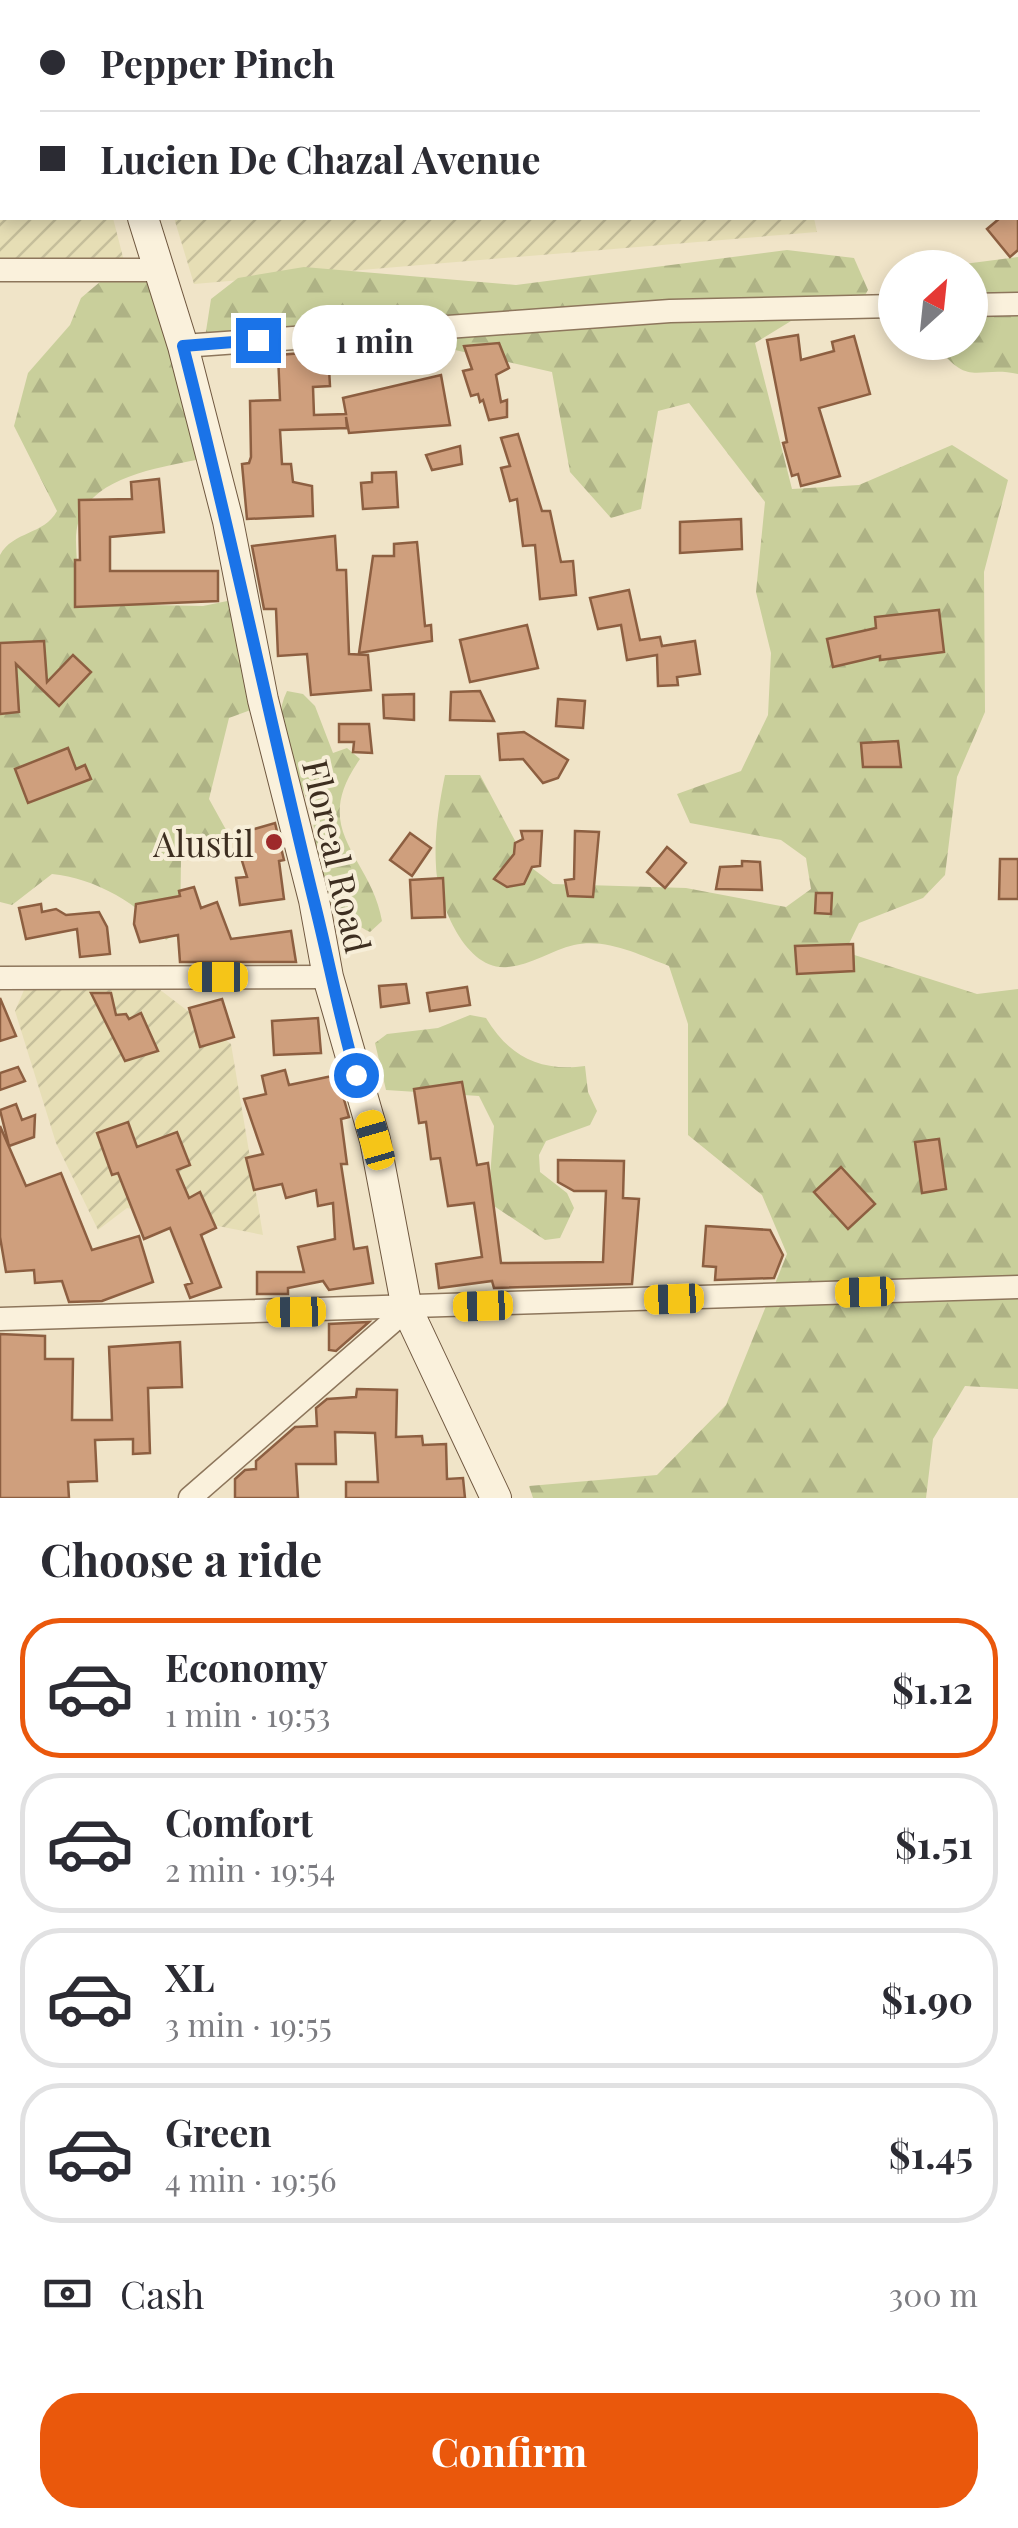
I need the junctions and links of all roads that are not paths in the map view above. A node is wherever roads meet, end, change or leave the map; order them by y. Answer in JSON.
{"nodes":[{"id":1,"x":144,"y":220,"type":"edge"},
{"id":2,"x":0,"y":270,"type":"edge"},
{"id":3,"x":157,"y":270,"type":"junction"},
{"id":4,"x":1018,"y":304,"type":"edge"},
{"id":5,"x":988,"y":305,"type":"edge"},
{"id":6,"x":878,"y":306,"type":"edge"},
{"id":7,"x":183,"y":346,"type":"junction"},
{"id":8,"x":328,"y":976,"type":"junction"},
{"id":9,"x":0,"y":978,"type":"edge"},
{"id":10,"x":1018,"y":1287,"type":"edge"},
{"id":11,"x":407,"y":1309,"type":"junction"},
{"id":12,"x":0,"y":1319,"type":"edge"},
{"id":13,"x":190,"y":1498,"type":"edge"},
{"id":14,"x":496,"y":1498,"type":"edge"}],
"edges":[{"from":1,"to":3,"type":"main road","name":"Floreal Road"},
{"from":2,"to":3,"type":"street"},
{"from":3,"to":7,"type":"main road","name":"Floreal Road"},
{"from":4,"to":5,"type":"street"},
{"from":6,"to":7,"type":"street"},
{"from":7,"to":8,"type":"main road","name":"Floreal Road"},
{"from":8,"to":9,"type":"street"},
{"from":8,"to":11,"type":"main road","name":"Floreal Road"},
{"from":10,"to":11,"type":"street"},
{"from":11,"to":12,"type":"street"},
{"from":11,"to":13,"type":"street"},
{"from":11,"to":14,"type":"main road","name":"Floreal Road"}]}
